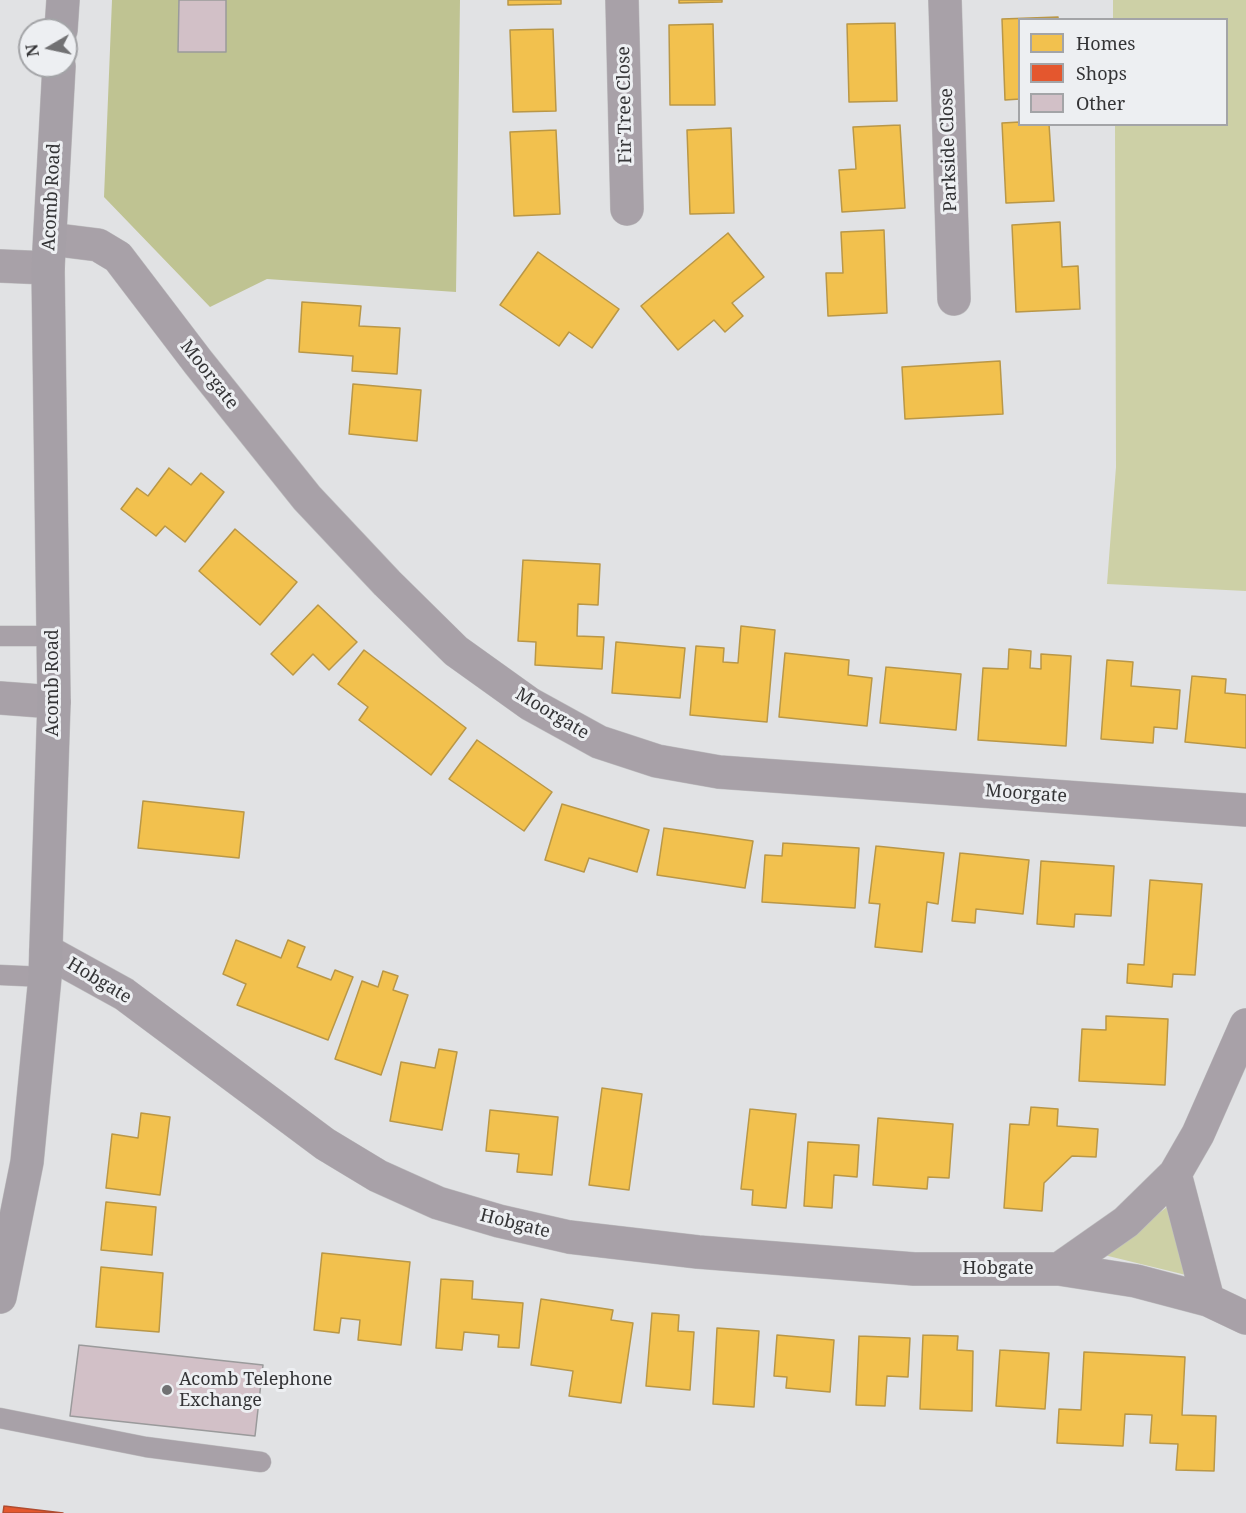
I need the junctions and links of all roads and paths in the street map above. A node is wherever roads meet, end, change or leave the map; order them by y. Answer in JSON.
{"nodes":[{"id":1,"x":63,"y":0,"type":"edge"},
{"id":2,"x":622,"y":0,"type":"edge"},
{"id":3,"x":945,"y":0,"type":"edge"},
{"id":4,"x":62,"y":18,"type":"edge"},
{"id":5,"x":58,"y":78,"type":"edge"},
{"id":6,"x":627,"y":209,"type":"dead end"},
{"id":7,"x":49,"y":253,"type":"junction"},
{"id":8,"x":0,"y":266,"type":"edge"},
{"id":9,"x":954,"y":299,"type":"dead end"},
{"id":10,"x":0,"y":636,"type":"edge"},
{"id":11,"x":54,"y":636,"type":"junction"},
{"id":12,"x":0,"y":698,"type":"edge"},
{"id":13,"x":54,"y":702,"type":"junction"},
{"id":14,"x":1246,"y":810,"type":"edge"},
{"id":15,"x":45,"y":964,"type":"junction"},
{"id":16,"x":0,"y":975,"type":"edge"},
{"id":17,"x":1246,"y":1025,"type":"edge"},
{"id":18,"x":1175,"y":1174,"type":"junction"},
{"id":19,"x":1059,"y":1269,"type":"junction"},
{"id":20,"x":0,"y":1297,"type":"edge"},
{"id":21,"x":1208,"y":1300,"type":"junction"},
{"id":22,"x":1246,"y":1318,"type":"edge"},
{"id":23,"x":0,"y":1418,"type":"edge"},
{"id":24,"x":261,"y":1462,"type":"dead end"}],
"edges":[{"from":1,"to":4,"type":"main road"},
{"from":2,"to":6,"type":"street","name":"Fir Tree Close"},
{"from":3,"to":9,"type":"street","name":"Parkside Close"},
{"from":5,"to":7,"type":"main road","name":"Acomb Road"},
{"from":7,"to":8,"type":"street","name":"Moorgate"},
{"from":7,"to":11,"type":"main road","name":"Acomb Road"},
{"from":7,"to":14,"type":"street","name":"Moorgate"},
{"from":10,"to":11,"type":"lane"},
{"from":11,"to":13,"type":"main road","name":"Acomb Road"},
{"from":12,"to":13,"type":"street"},
{"from":13,"to":15,"type":"main road","name":"Acomb Road"},
{"from":15,"to":16,"type":"lane"},
{"from":15,"to":19,"type":"street","name":"Hobgate"},
{"from":15,"to":20,"type":"main road","name":"Acomb Road"},
{"from":17,"to":18,"type":"street","name":"Hobgate"},
{"from":18,"to":19,"type":"street","name":"Hobgate"},
{"from":18,"to":21,"type":"street"},
{"from":19,"to":21,"type":"street","name":"Hobgate"},
{"from":21,"to":22,"type":"street","name":"Hobgate"},
{"from":23,"to":24,"type":"lane"}]}
